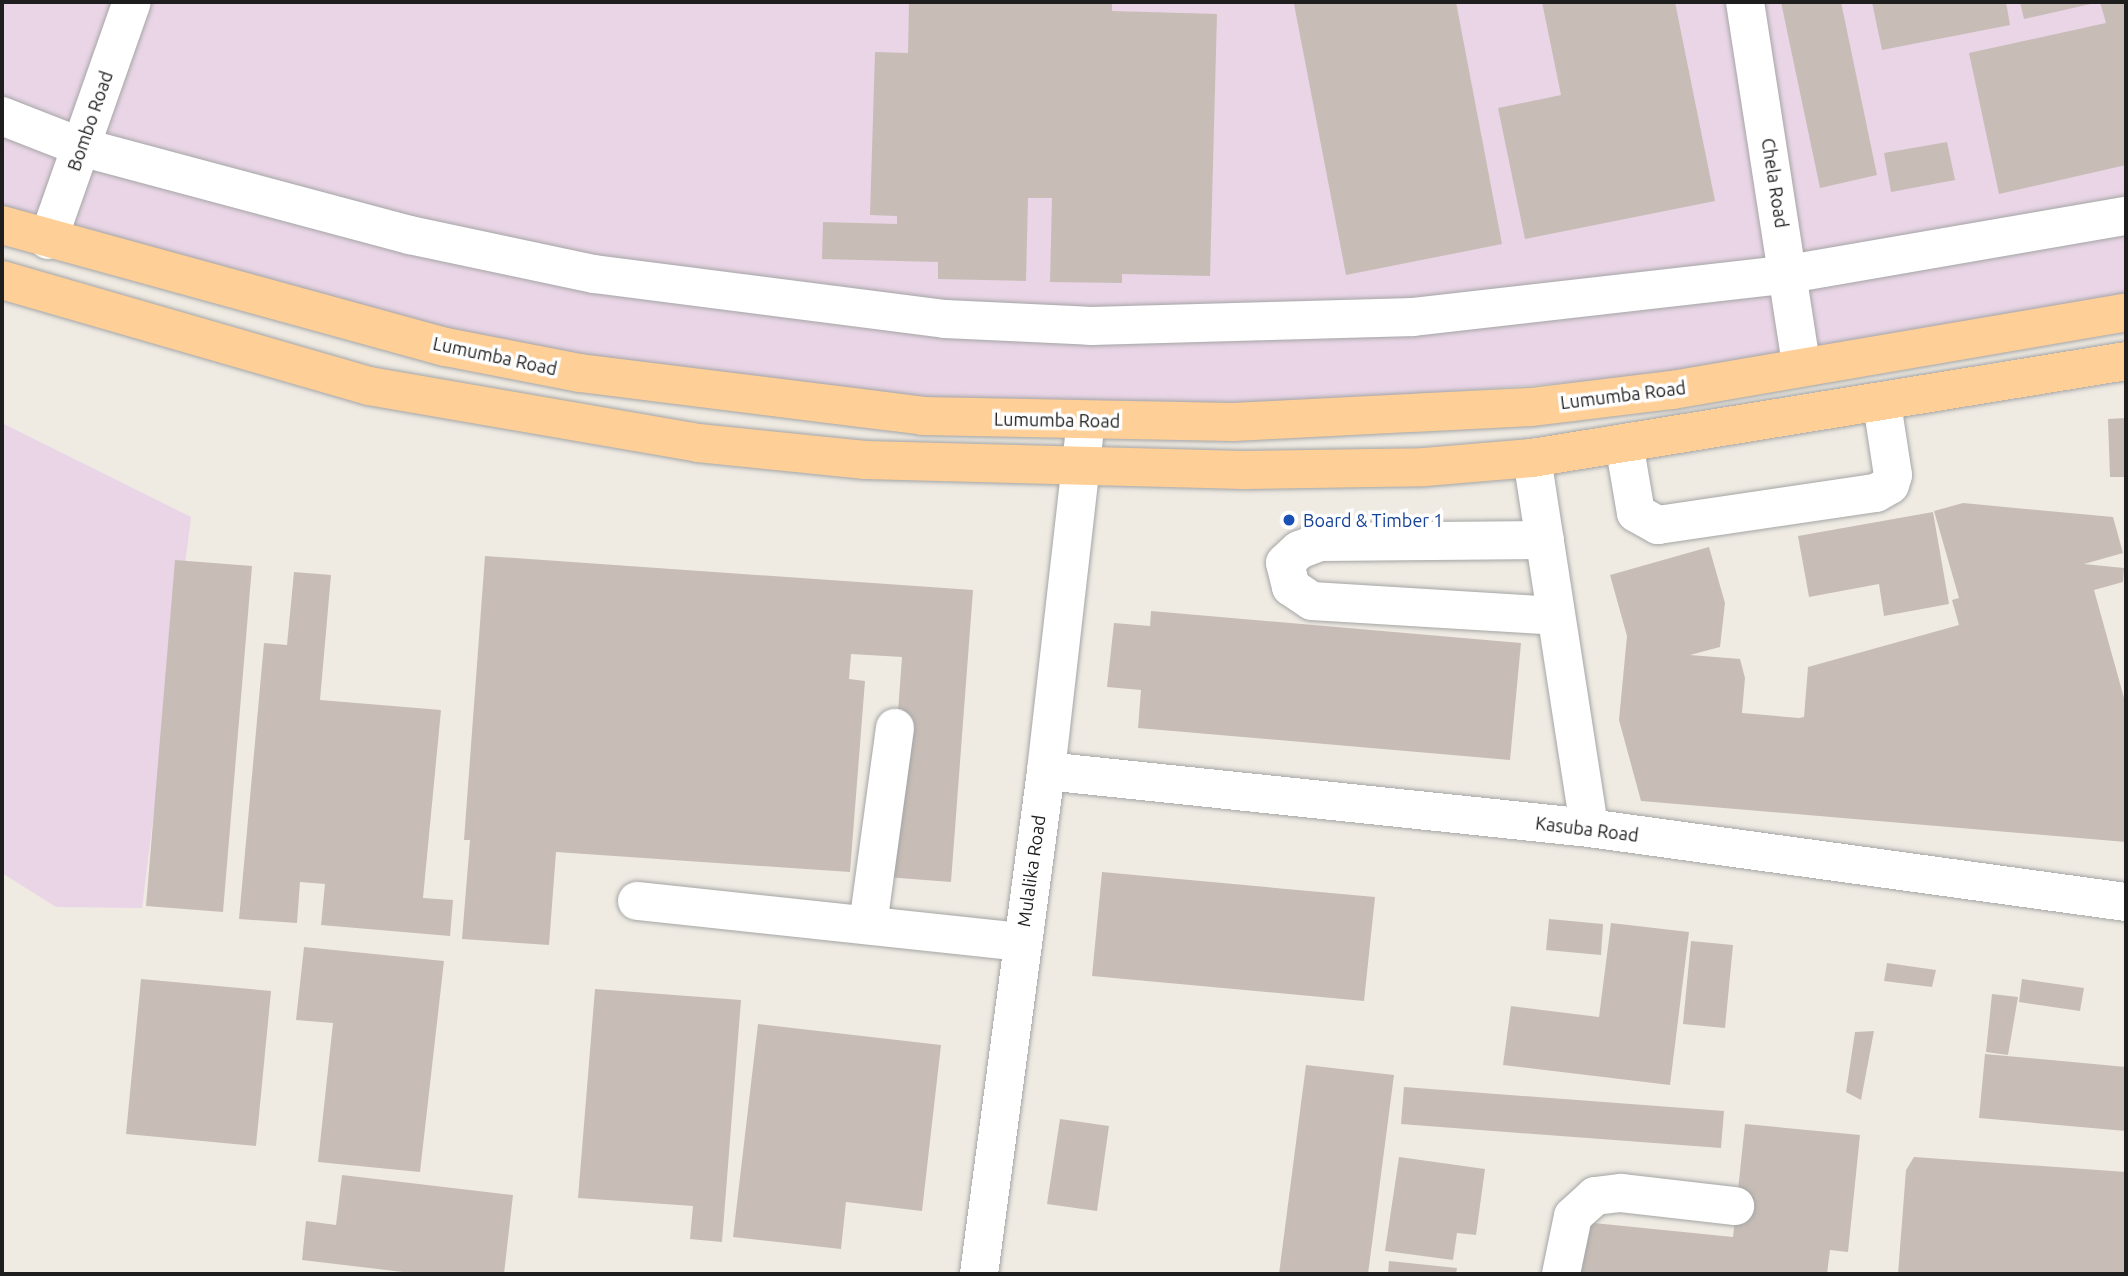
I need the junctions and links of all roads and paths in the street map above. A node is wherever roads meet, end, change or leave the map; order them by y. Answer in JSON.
{"nodes":[{"id":1,"x":132,"y":2,"type":"edge"},
{"id":2,"x":1745,"y":2,"type":"edge"},
{"id":3,"x":2,"y":116,"type":"edge"},
{"id":4,"x":81,"y":147,"type":"junction"},
{"id":5,"x":2126,"y":216,"type":"edge"},
{"id":6,"x":2,"y":225,"type":"edge"},
{"id":7,"x":48,"y":240,"type":"junction"},
{"id":8,"x":1789,"y":274,"type":"junction"},
{"id":9,"x":2,"y":281,"type":"edge"},
{"id":10,"x":2126,"y":312,"type":"edge"},
{"id":11,"x":2126,"y":361,"type":"edge"},
{"id":12,"x":1801,"y":365,"type":"junction"},
{"id":13,"x":1882,"y":404,"type":"junction"},
{"id":14,"x":1086,"y":421,"type":"junction"},
{"id":15,"x":1624,"y":443,"type":"junction"},
{"id":16,"x":1532,"y":458,"type":"junction"},
{"id":17,"x":1081,"y":467,"type":"junction"},
{"id":18,"x":1545,"y":540,"type":"junction"},
{"id":19,"x":1556,"y":616,"type":"junction"},
{"id":20,"x":895,"y":728,"type":"dead end"},
{"id":21,"x":1046,"y":771,"type":"junction"},
{"id":22,"x":1589,"y":828,"type":"junction"},
{"id":23,"x":637,"y":901,"type":"dead end"},
{"id":24,"x":2126,"y":902,"type":"edge"},
{"id":25,"x":868,"y":925,"type":"junction"},
{"id":26,"x":1020,"y":942,"type":"junction"},
{"id":27,"x":1735,"y":1206,"type":"dead end"},
{"id":28,"x":979,"y":1274,"type":"edge"},
{"id":29,"x":1561,"y":1274,"type":"edge"}],
"edges":[{"from":1,"to":4,"type":"street","name":"Bombo Road"},
{"from":2,"to":8,"type":"street","name":"Chela Road"},
{"from":3,"to":4,"type":"street"},
{"from":4,"to":7,"type":"street","name":"Bombo Road"},
{"from":4,"to":8,"type":"street"},
{"from":5,"to":8,"type":"street"},
{"from":6,"to":7,"type":"main road","name":"Lumumba Road"},
{"from":7,"to":14,"type":"main road","name":"Lumumba Road"},
{"from":8,"to":12,"type":"street","name":"Chela Road"},
{"from":9,"to":17,"type":"main road"},
{"from":10,"to":12,"type":"main road","name":"Lumumba Road"},
{"from":11,"to":13,"type":"main road"},
{"from":12,"to":14,"type":"main road","name":"Lumumba Road"},
{"from":13,"to":15,"type":"main road"},
{"from":13,"to":15,"type":"street"},
{"from":14,"to":17,"type":"street","name":"Mulalika Road"},
{"from":15,"to":16,"type":"main road"},
{"from":16,"to":17,"type":"main road"},
{"from":16,"to":18,"type":"street"},
{"from":17,"to":21,"type":"street","name":"Mulalika Road"},
{"from":18,"to":19,"type":"street"},
{"from":18,"to":19,"type":"street"},
{"from":19,"to":22,"type":"street"},
{"from":20,"to":25,"type":"street"},
{"from":21,"to":22,"type":"street","name":"Kasuba Road"},
{"from":21,"to":26,"type":"street","name":"Mulalika Road"},
{"from":22,"to":24,"type":"street","name":"Kasuba Road"},
{"from":23,"to":25,"type":"street"},
{"from":25,"to":26,"type":"street"},
{"from":26,"to":28,"type":"street","name":"Mulalika Road"},
{"from":27,"to":29,"type":"street"}]}
